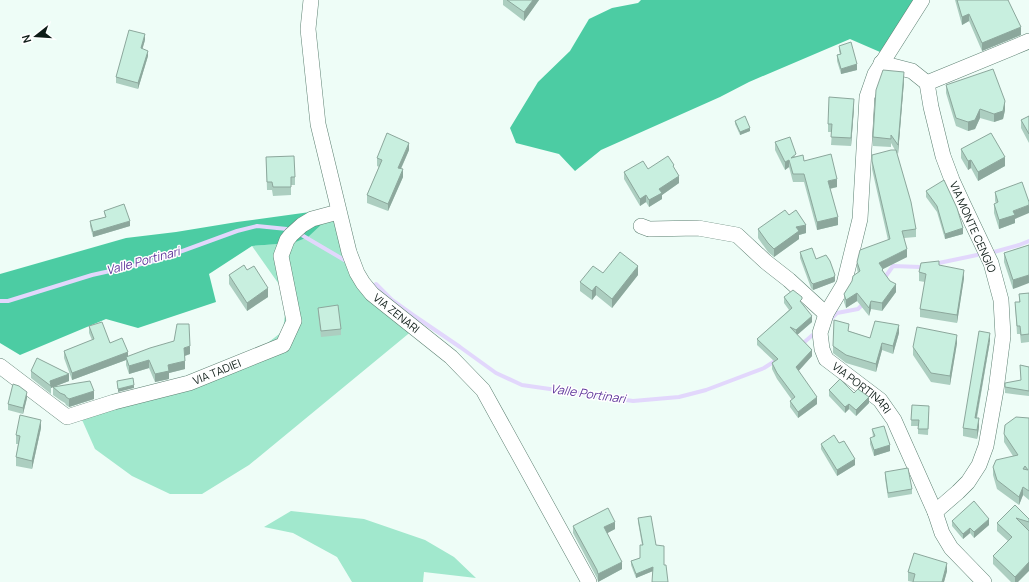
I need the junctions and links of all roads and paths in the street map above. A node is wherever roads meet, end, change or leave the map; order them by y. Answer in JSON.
{"nodes":[{"id":1,"x":311,"y":0,"type":"edge"},
{"id":2,"x":922,"y":0,"type":"edge"},
{"id":3,"x":1029,"y":41,"type":"edge"},
{"id":4,"x":881,"y":63,"type":"junction"},
{"id":5,"x":927,"y":83,"type":"junction"},
{"id":6,"x":338,"y":212,"type":"junction"},
{"id":7,"x":641,"y":226,"type":"dead end"},
{"id":8,"x":826,"y":314,"type":"junction"},
{"id":9,"x":0,"y":366,"type":"edge"},
{"id":10,"x":935,"y":512,"type":"junction"},
{"id":11,"x":589,"y":582,"type":"edge"},
{"id":12,"x":984,"y":582,"type":"edge"}],
"edges":[{"from":1,"to":6,"type":"street","name":"VIA ZENARI"},
{"from":2,"to":4,"type":"street","name":"VIA PORTINARI"},
{"from":3,"to":5,"type":"street"},
{"from":4,"to":5,"type":"street"},
{"from":4,"to":8,"type":"street","name":"VIA PORTINARI"},
{"from":5,"to":10,"type":"street","name":"VIA MONTE CENGIO"},
{"from":6,"to":9,"type":"street","name":"VIA TADIEI"},
{"from":6,"to":11,"type":"street","name":"VIA ZENARI"},
{"from":7,"to":8,"type":"street"},
{"from":8,"to":10,"type":"street","name":"VIA PORTINARI"},
{"from":10,"to":12,"type":"street","name":"VIA PORTINARI"}]}
